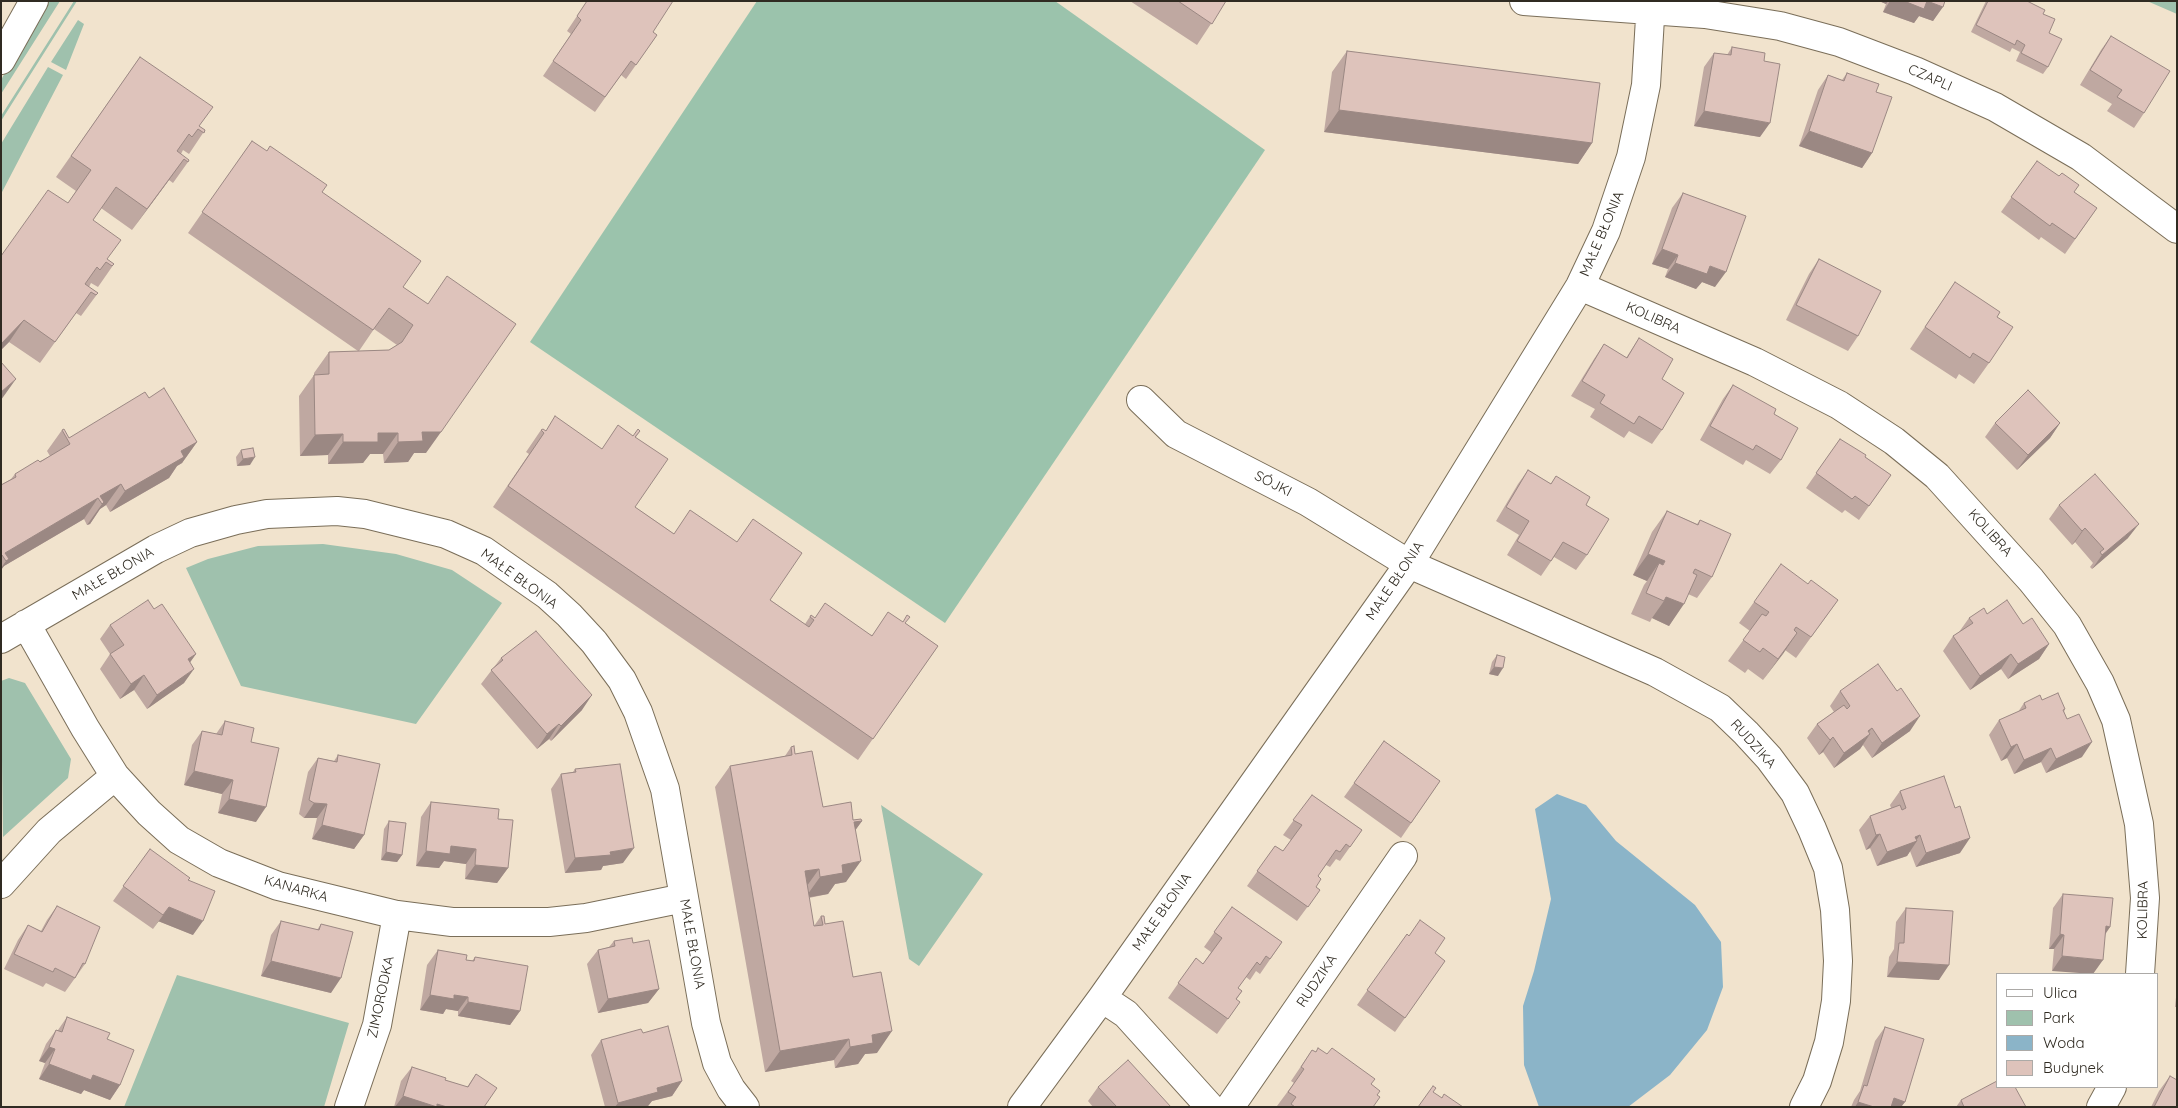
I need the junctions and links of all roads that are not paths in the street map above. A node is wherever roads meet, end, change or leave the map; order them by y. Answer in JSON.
{"nodes":[{"id":1,"x":34,"y":1,"type":"edge"},
{"id":2,"x":1524,"y":1,"type":"edge"},
{"id":3,"x":1651,"y":5,"type":"edge"},
{"id":4,"x":1,"y":60,"type":"edge"},
{"id":5,"x":2177,"y":229,"type":"edge"},
{"id":6,"x":1580,"y":286,"type":"junction"},
{"id":7,"x":1141,"y":400,"type":"dead end"},
{"id":8,"x":1409,"y":564,"type":"junction"},
{"id":9,"x":26,"y":624,"type":"junction"},
{"id":10,"x":1,"y":638,"type":"edge"},
{"id":11,"x":115,"y":776,"type":"junction"},
{"id":12,"x":1403,"y":856,"type":"dead end"},
{"id":13,"x":1,"y":884,"type":"edge"},
{"id":14,"x":684,"y":898,"type":"junction"},
{"id":15,"x":397,"y":915,"type":"junction"},
{"id":16,"x":2140,"y":973,"type":"edge"},
{"id":17,"x":1102,"y":998,"type":"junction"},
{"id":18,"x":2111,"y":1088,"type":"edge"},
{"id":19,"x":349,"y":1107,"type":"edge"},
{"id":20,"x":744,"y":1107,"type":"edge"},
{"id":21,"x":1022,"y":1107,"type":"edge"},
{"id":22,"x":1210,"y":1107,"type":"edge"},
{"id":23,"x":1230,"y":1107,"type":"edge"},
{"id":24,"x":1804,"y":1107,"type":"edge"},
{"id":25,"x":2101,"y":1107,"type":"edge"}],
"edges":[{"from":1,"to":4,"type":"street"},
{"from":2,"to":3,"type":"street","name":"CZAPLI"},
{"from":3,"to":5,"type":"street","name":"CZAPLI"},
{"from":3,"to":6,"type":"street","name":"MAŁE BŁONIA"},
{"from":6,"to":8,"type":"street","name":"MAŁE BŁONIA"},
{"from":6,"to":16,"type":"street","name":"KOLIBRA"},
{"from":7,"to":8,"type":"street","name":"SÓJKI"},
{"from":8,"to":17,"type":"street","name":"MAŁE BŁONIA"},
{"from":8,"to":24,"type":"street","name":"RUDZIKA"},
{"from":9,"to":10,"type":"street","name":"MAŁE BŁONIA"},
{"from":9,"to":11,"type":"street","name":"KANARKA"},
{"from":9,"to":14,"type":"street","name":"MAŁE BŁONIA"},
{"from":11,"to":13,"type":"street"},
{"from":11,"to":15,"type":"street","name":"KANARKA"},
{"from":12,"to":23,"type":"street","name":"RUDZIKA"},
{"from":14,"to":15,"type":"street","name":"KANARKA"},
{"from":14,"to":20,"type":"street","name":"MAŁE BŁONIA"},
{"from":15,"to":19,"type":"street","name":"ZIMORODKA"},
{"from":17,"to":21,"type":"street","name":"MAŁE BŁONIA"},
{"from":17,"to":22,"type":"street"},
{"from":18,"to":25,"type":"street"}]}
